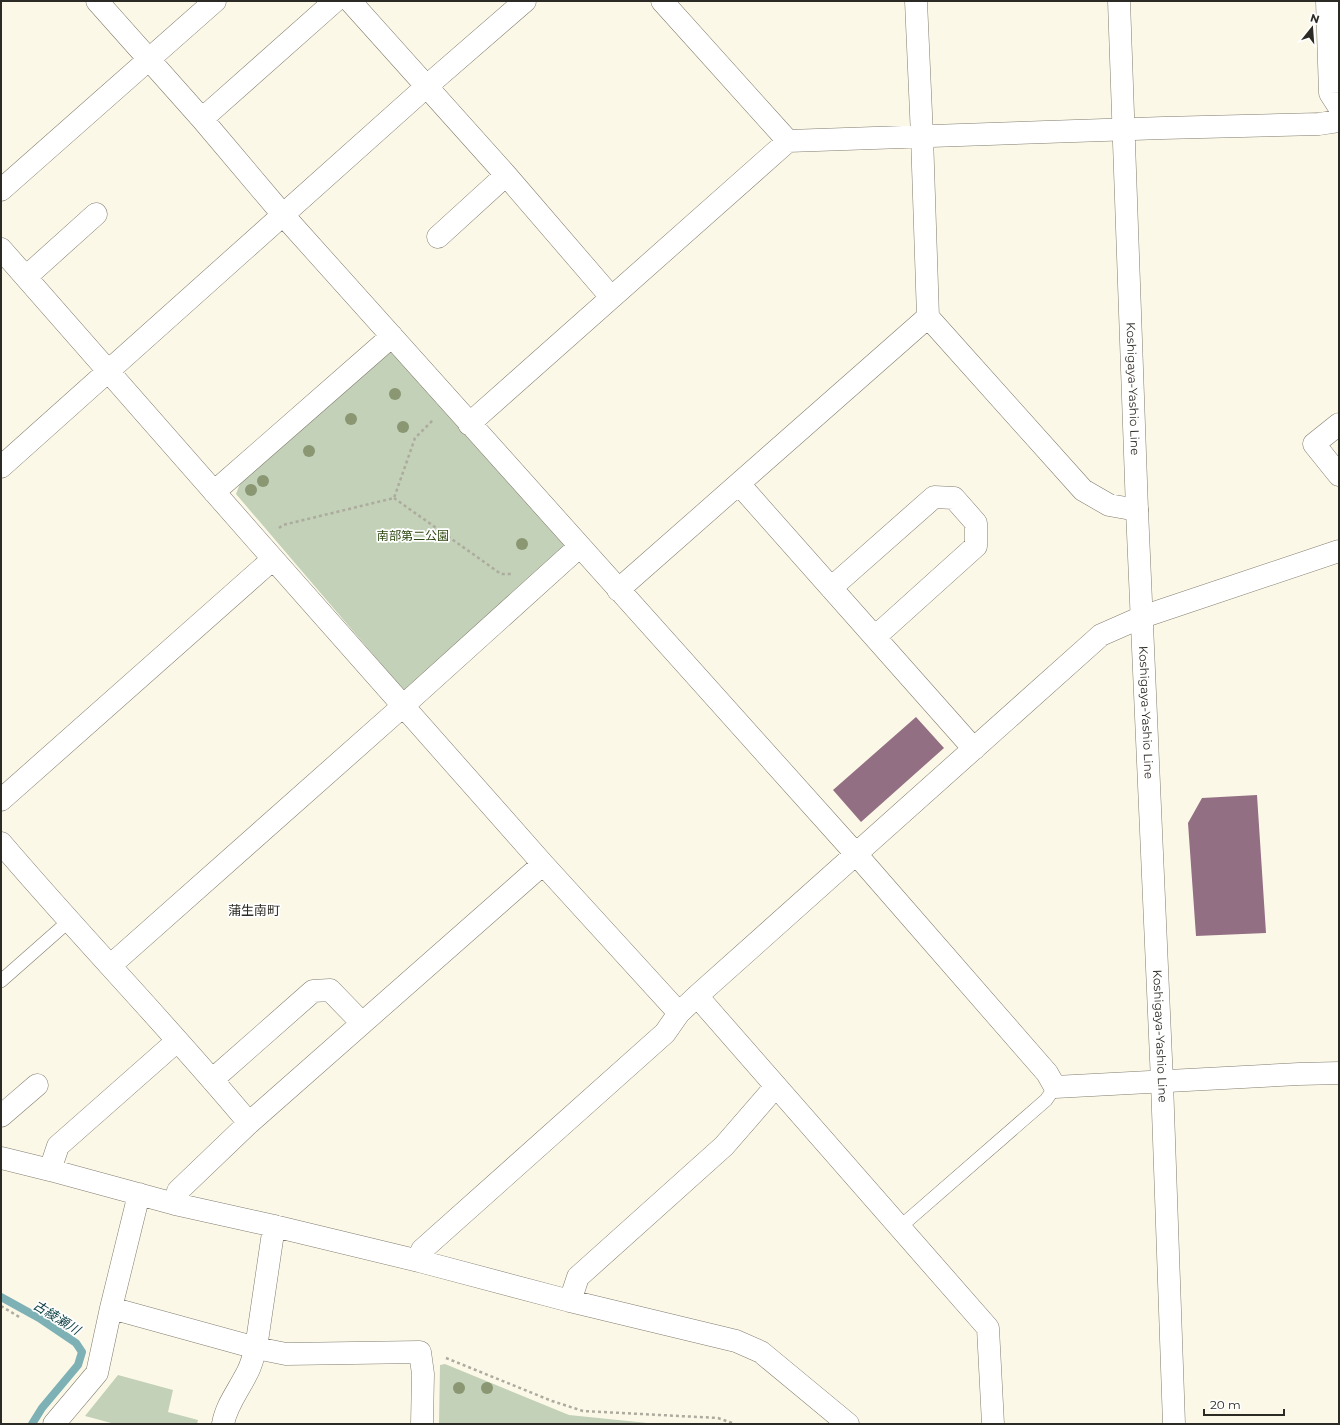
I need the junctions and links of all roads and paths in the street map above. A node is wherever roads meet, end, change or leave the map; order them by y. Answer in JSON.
{"nodes":[{"id":1,"x":97,"y":1,"type":"edge"},
{"id":2,"x":215,"y":1,"type":"edge"},
{"id":3,"x":335,"y":1,"type":"edge"},
{"id":4,"x":350,"y":1,"type":"edge"},
{"id":5,"x":525,"y":1,"type":"edge"},
{"id":6,"x":662,"y":1,"type":"edge"},
{"id":7,"x":916,"y":1,"type":"edge"},
{"id":8,"x":1119,"y":1,"type":"edge"},
{"id":9,"x":1327,"y":1,"type":"edge"},
{"id":10,"x":148,"y":59,"type":"junction"},
{"id":11,"x":427,"y":86,"type":"junction"},
{"id":12,"x":1339,"y":107,"type":"edge"},
{"id":13,"x":202,"y":119,"type":"junction"},
{"id":14,"x":1339,"y":121,"type":"edge"},
{"id":15,"x":1124,"y":130,"type":"junction"},
{"id":16,"x":922,"y":136,"type":"junction"},
{"id":17,"x":788,"y":141,"type":"junction"},
{"id":18,"x":506,"y":175,"type":"junction"},
{"id":19,"x":1,"y":190,"type":"edge"},
{"id":20,"x":96,"y":214,"type":"dead end"},
{"id":21,"x":284,"y":216,"type":"junction"},
{"id":22,"x":438,"y":237,"type":"dead end"},
{"id":23,"x":1,"y":248,"type":"edge"},
{"id":24,"x":26,"y":277,"type":"junction"},
{"id":25,"x":611,"y":297,"type":"junction"},
{"id":26,"x":928,"y":317,"type":"junction"},
{"id":27,"x":392,"y":336,"type":"junction"},
{"id":28,"x":108,"y":372,"type":"junction"},
{"id":29,"x":469,"y":424,"type":"junction"},
{"id":30,"x":1339,"y":424,"type":"edge"},
{"id":31,"x":423,"y":430,"type":"dead end"},
{"id":32,"x":1,"y":467,"type":"edge"},
{"id":33,"x":1339,"y":475,"type":"edge"},
{"id":34,"x":739,"y":484,"type":"junction"},
{"id":35,"x":214,"y":492,"type":"junction"},
{"id":36,"x":394,"y":498,"type":"junction"},
{"id":37,"x":1137,"y":510,"type":"junction"},
{"id":38,"x":278,"y":529,"type":"dead end"},
{"id":39,"x":579,"y":546,"type":"junction"},
{"id":40,"x":1339,"y":551,"type":"edge"},
{"id":41,"x":273,"y":559,"type":"junction"},
{"id":42,"x":831,"y":588,"type":"junction"},
{"id":43,"x":533,"y":589,"type":"junction"},
{"id":44,"x":618,"y":590,"type":"junction"},
{"id":45,"x":1142,"y":617,"type":"junction"},
{"id":46,"x":875,"y":637,"type":"junction"},
{"id":47,"x":403,"y":706,"type":"junction"},
{"id":48,"x":974,"y":749,"type":"junction"},
{"id":49,"x":1,"y":800,"type":"edge"},
{"id":50,"x":1,"y":843,"type":"edge"},
{"id":51,"x":856,"y":854,"type":"junction"},
{"id":52,"x":543,"y":864,"type":"junction"},
{"id":53,"x":69,"y":921,"type":"junction"},
{"id":54,"x":111,"y":965,"type":"junction"},
{"id":55,"x":1,"y":981,"type":"edge"},
{"id":56,"x":697,"y":996,"type":"junction"},
{"id":57,"x":679,"y":1013,"type":"junction"},
{"id":58,"x":362,"y":1024,"type":"junction"},
{"id":59,"x":177,"y":1041,"type":"junction"},
{"id":60,"x":1339,"y":1073,"type":"edge"},
{"id":61,"x":212,"y":1080,"type":"junction"},
{"id":62,"x":1162,"y":1082,"type":"junction"},
{"id":63,"x":36,"y":1085,"type":"dead end"},
{"id":64,"x":776,"y":1086,"type":"junction"},
{"id":65,"x":1054,"y":1087,"type":"junction"},
{"id":66,"x":1,"y":1116,"type":"edge"},
{"id":67,"x":249,"y":1123,"type":"junction"},
{"id":68,"x":1,"y":1158,"type":"edge"},
{"id":69,"x":50,"y":1170,"type":"junction"},
{"id":70,"x":139,"y":1194,"type":"junction"},
{"id":71,"x":175,"y":1204,"type":"junction"},
{"id":72,"x":274,"y":1226,"type":"junction"},
{"id":73,"x":900,"y":1227,"type":"junction"},
{"id":74,"x":419,"y":1261,"type":"junction"},
{"id":75,"x":570,"y":1301,"type":"junction"},
{"id":76,"x":1,"y":1306,"type":"edge"},
{"id":77,"x":111,"y":1308,"type":"junction"},
{"id":78,"x":21,"y":1318,"type":"dead end"},
{"id":79,"x":256,"y":1348,"type":"junction"},
{"id":80,"x":420,"y":1352,"type":"junction"},
{"id":81,"x":54,"y":1424,"type":"edge"},
{"id":82,"x":223,"y":1424,"type":"edge"},
{"id":83,"x":422,"y":1424,"type":"edge"},
{"id":84,"x":735,"y":1424,"type":"edge"},
{"id":85,"x":848,"y":1424,"type":"edge"},
{"id":86,"x":993,"y":1424,"type":"edge"},
{"id":87,"x":1174,"y":1424,"type":"edge"}],
"edges":[{"from":1,"to":10,"type":"street"},
{"from":2,"to":10,"type":"street"},
{"from":3,"to":13,"type":"street"},
{"from":4,"to":11,"type":"street"},
{"from":5,"to":11,"type":"street"},
{"from":6,"to":17,"type":"street"},
{"from":7,"to":16,"type":"street"},
{"from":8,"to":15,"type":"street","name":"Koshigaya-Yashio Line"},
{"from":9,"to":12,"type":"street"},
{"from":10,"to":13,"type":"street"},
{"from":10,"to":19,"type":"street"},
{"from":11,"to":18,"type":"street"},
{"from":11,"to":21,"type":"street"},
{"from":13,"to":21,"type":"street"},
{"from":14,"to":15,"type":"street"},
{"from":15,"to":16,"type":"street"},
{"from":15,"to":37,"type":"street","name":"Koshigaya-Yashio Line"},
{"from":16,"to":17,"type":"street"},
{"from":16,"to":26,"type":"street"},
{"from":17,"to":25,"type":"street"},
{"from":18,"to":22,"type":"street"},
{"from":18,"to":25,"type":"street"},
{"from":20,"to":24,"type":"street"},
{"from":21,"to":27,"type":"street"},
{"from":21,"to":28,"type":"street"},
{"from":23,"to":24,"type":"street"},
{"from":24,"to":28,"type":"street"},
{"from":25,"to":29,"type":"street"},
{"from":26,"to":34,"type":"street"},
{"from":26,"to":37,"type":"street"},
{"from":27,"to":29,"type":"street"},
{"from":27,"to":35,"type":"street"},
{"from":28,"to":32,"type":"street"},
{"from":28,"to":35,"type":"street"},
{"from":29,"to":39,"type":"street"},
{"from":30,"to":33,"type":"street"},
{"from":31,"to":36,"type":"path"},
{"from":34,"to":42,"type":"street"},
{"from":34,"to":44,"type":"street"},
{"from":35,"to":41,"type":"street"},
{"from":36,"to":38,"type":"path"},
{"from":36,"to":43,"type":"path"},
{"from":37,"to":45,"type":"street","name":"Koshigaya-Yashio Line"},
{"from":39,"to":43,"type":"street"},
{"from":39,"to":44,"type":"street"},
{"from":40,"to":45,"type":"street"},
{"from":41,"to":47,"type":"street"},
{"from":41,"to":49,"type":"street"},
{"from":42,"to":46,"type":"street"},
{"from":42,"to":46,"type":"street"},
{"from":43,"to":47,"type":"street"},
{"from":44,"to":51,"type":"street"},
{"from":45,"to":48,"type":"street"},
{"from":45,"to":62,"type":"street","name":"Koshigaya-Yashio Line"},
{"from":46,"to":48,"type":"street"},
{"from":47,"to":52,"type":"street"},
{"from":47,"to":54,"type":"street"},
{"from":48,"to":51,"type":"street"},
{"from":50,"to":53,"type":"street"},
{"from":51,"to":56,"type":"street"},
{"from":51,"to":65,"type":"street"},
{"from":52,"to":57,"type":"street"},
{"from":52,"to":58,"type":"street"},
{"from":53,"to":54,"type":"street"},
{"from":53,"to":55,"type":"lane"},
{"from":54,"to":59,"type":"street"},
{"from":56,"to":57,"type":"street"},
{"from":56,"to":64,"type":"street"},
{"from":57,"to":74,"type":"street"},
{"from":58,"to":61,"type":"street"},
{"from":58,"to":67,"type":"street"},
{"from":59,"to":61,"type":"street"},
{"from":59,"to":69,"type":"street"},
{"from":60,"to":62,"type":"street"},
{"from":61,"to":67,"type":"street"},
{"from":62,"to":65,"type":"street"},
{"from":62,"to":87,"type":"street","name":"Koshigaya-Yashio Line"},
{"from":63,"to":66,"type":"street"},
{"from":64,"to":73,"type":"street"},
{"from":64,"to":75,"type":"street"},
{"from":65,"to":73,"type":"lane"},
{"from":67,"to":71,"type":"street"},
{"from":68,"to":69,"type":"street"},
{"from":69,"to":70,"type":"street"},
{"from":70,"to":71,"type":"street"},
{"from":70,"to":77,"type":"street"},
{"from":71,"to":72,"type":"street"},
{"from":72,"to":74,"type":"street"},
{"from":72,"to":79,"type":"street"},
{"from":73,"to":86,"type":"street"},
{"from":74,"to":75,"type":"street"},
{"from":75,"to":85,"type":"street"},
{"from":76,"to":78,"type":"path"},
{"from":77,"to":79,"type":"street"},
{"from":77,"to":81,"type":"street"},
{"from":79,"to":80,"type":"street"},
{"from":79,"to":82,"type":"street"},
{"from":80,"to":83,"type":"street"},
{"from":80,"to":84,"type":"path"}]}
